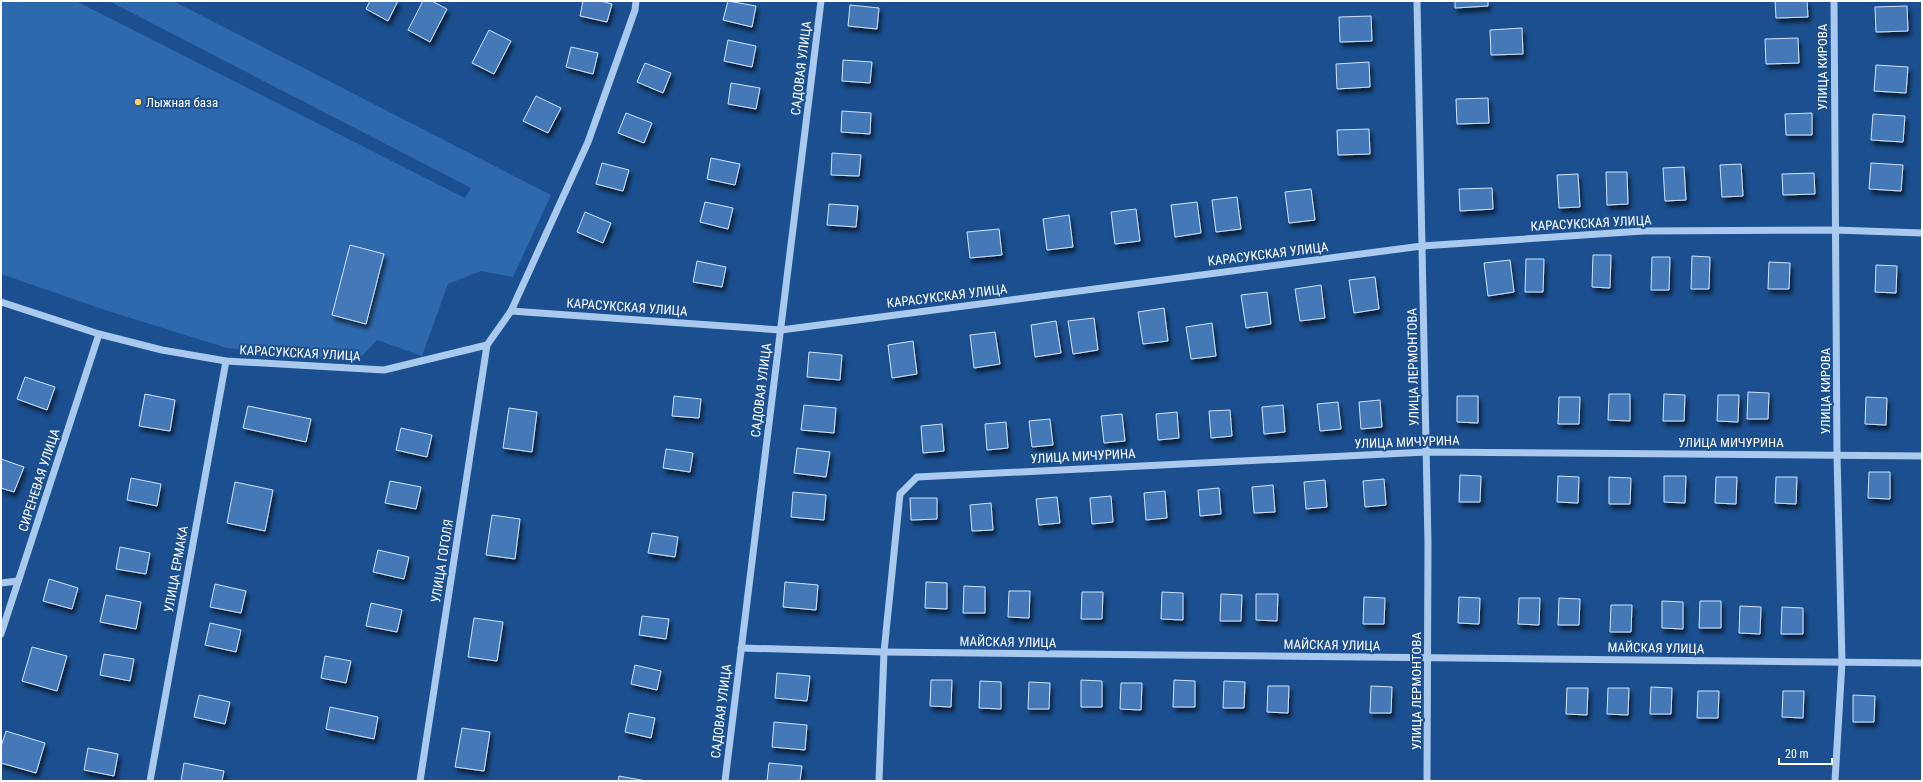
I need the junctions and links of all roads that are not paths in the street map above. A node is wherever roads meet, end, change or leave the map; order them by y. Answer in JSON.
{"nodes":[{"id":1,"x":636,"y":1,"type":"edge"},
{"id":2,"x":821,"y":1,"type":"edge"},
{"id":3,"x":1417,"y":1,"type":"edge"},
{"id":4,"x":1834,"y":1,"type":"edge"},
{"id":5,"x":1835,"y":230,"type":"junction"},
{"id":6,"x":1922,"y":234,"type":"edge"},
{"id":7,"x":1422,"y":246,"type":"junction"},
{"id":8,"x":1,"y":302,"type":"edge"},
{"id":9,"x":511,"y":311,"type":"junction"},
{"id":10,"x":780,"y":330,"type":"junction"},
{"id":11,"x":99,"y":334,"type":"junction"},
{"id":12,"x":487,"y":345,"type":"junction"},
{"id":13,"x":226,"y":361,"type":"junction"},
{"id":14,"x":1426,"y":452,"type":"junction"},
{"id":15,"x":1837,"y":455,"type":"junction"},
{"id":16,"x":1922,"y":456,"type":"edge"},
{"id":17,"x":18,"y":581,"type":"junction"},
{"id":18,"x":1,"y":583,"type":"edge"},
{"id":19,"x":1,"y":634,"type":"edge"},
{"id":20,"x":741,"y":648,"type":"junction"},
{"id":21,"x":884,"y":652,"type":"junction"},
{"id":22,"x":1428,"y":658,"type":"junction"},
{"id":23,"x":1842,"y":662,"type":"junction"},
{"id":24,"x":1922,"y":663,"type":"edge"},
{"id":25,"x":150,"y":781,"type":"edge"},
{"id":26,"x":420,"y":781,"type":"edge"},
{"id":27,"x":725,"y":781,"type":"edge"},
{"id":28,"x":879,"y":781,"type":"edge"},
{"id":29,"x":1427,"y":781,"type":"edge"},
{"id":30,"x":1835,"y":781,"type":"edge"}],
"edges":[{"from":1,"to":9,"type":"street"},
{"from":2,"to":10,"type":"street","name":"САДОВАЯ УЛИЦА"},
{"from":3,"to":7,"type":"street","name":"УЛИЦА ЛЕРМОНТОВА"},
{"from":4,"to":5,"type":"street","name":"УЛИЦА КИРОВА"},
{"from":5,"to":6,"type":"street","name":"КАРАСУКСКАЯ УЛИЦА"},
{"from":5,"to":7,"type":"street","name":"КАРАСУКСКАЯ УЛИЦА"},
{"from":5,"to":15,"type":"street","name":"УЛИЦА КИРОВА"},
{"from":7,"to":10,"type":"street","name":"КАРАСУКСКАЯ УЛИЦА"},
{"from":7,"to":14,"type":"street","name":"УЛИЦА ЛЕРМОНТОВА"},
{"from":8,"to":11,"type":"street","name":"КАРАСУКСКАЯ УЛИЦА"},
{"from":9,"to":10,"type":"street","name":"КАРАСУКСКАЯ УЛИЦА"},
{"from":9,"to":12,"type":"street"},
{"from":10,"to":20,"type":"street","name":"САДОВАЯ УЛИЦА"},
{"from":11,"to":13,"type":"street","name":"КАРАСУКСКАЯ УЛИЦА"},
{"from":11,"to":17,"type":"street","name":"СИРЕНЕВАЯ УЛИЦА"},
{"from":12,"to":13,"type":"street","name":"КАРАСУКСКАЯ УЛИЦА"},
{"from":12,"to":26,"type":"street","name":"УЛИЦА ГОГОЛЯ"},
{"from":13,"to":25,"type":"street","name":"УЛИЦА ЕРМАКА"},
{"from":14,"to":15,"type":"street","name":"УЛИЦА МИЧУРИНА"},
{"from":14,"to":21,"type":"street","name":"УЛИЦА МИЧУРИНА"},
{"from":14,"to":22,"type":"street","name":"УЛИЦА ЛЕРМОНТОВА"},
{"from":15,"to":16,"type":"street","name":"УЛИЦА МИЧУРИНА"},
{"from":15,"to":23,"type":"street","name":"УЛИЦА КИРОВА"},
{"from":17,"to":18,"type":"street"},
{"from":17,"to":19,"type":"street","name":"СИРЕНЕВАЯ УЛИЦА"},
{"from":20,"to":21,"type":"street","name":"МАЙСКАЯ УЛИЦА"},
{"from":20,"to":27,"type":"street","name":"САДОВАЯ УЛИЦА"},
{"from":21,"to":22,"type":"street","name":"МАЙСКАЯ УЛИЦА"},
{"from":21,"to":28,"type":"street"},
{"from":22,"to":23,"type":"street","name":"МАЙСКАЯ УЛИЦА"},
{"from":22,"to":29,"type":"street","name":"УЛИЦА ЛЕРМОНТОВА"},
{"from":23,"to":24,"type":"street","name":"МАЙСКАЯ УЛИЦА"},
{"from":23,"to":30,"type":"street","name":"УЛИЦА КИРОВА"}]}
